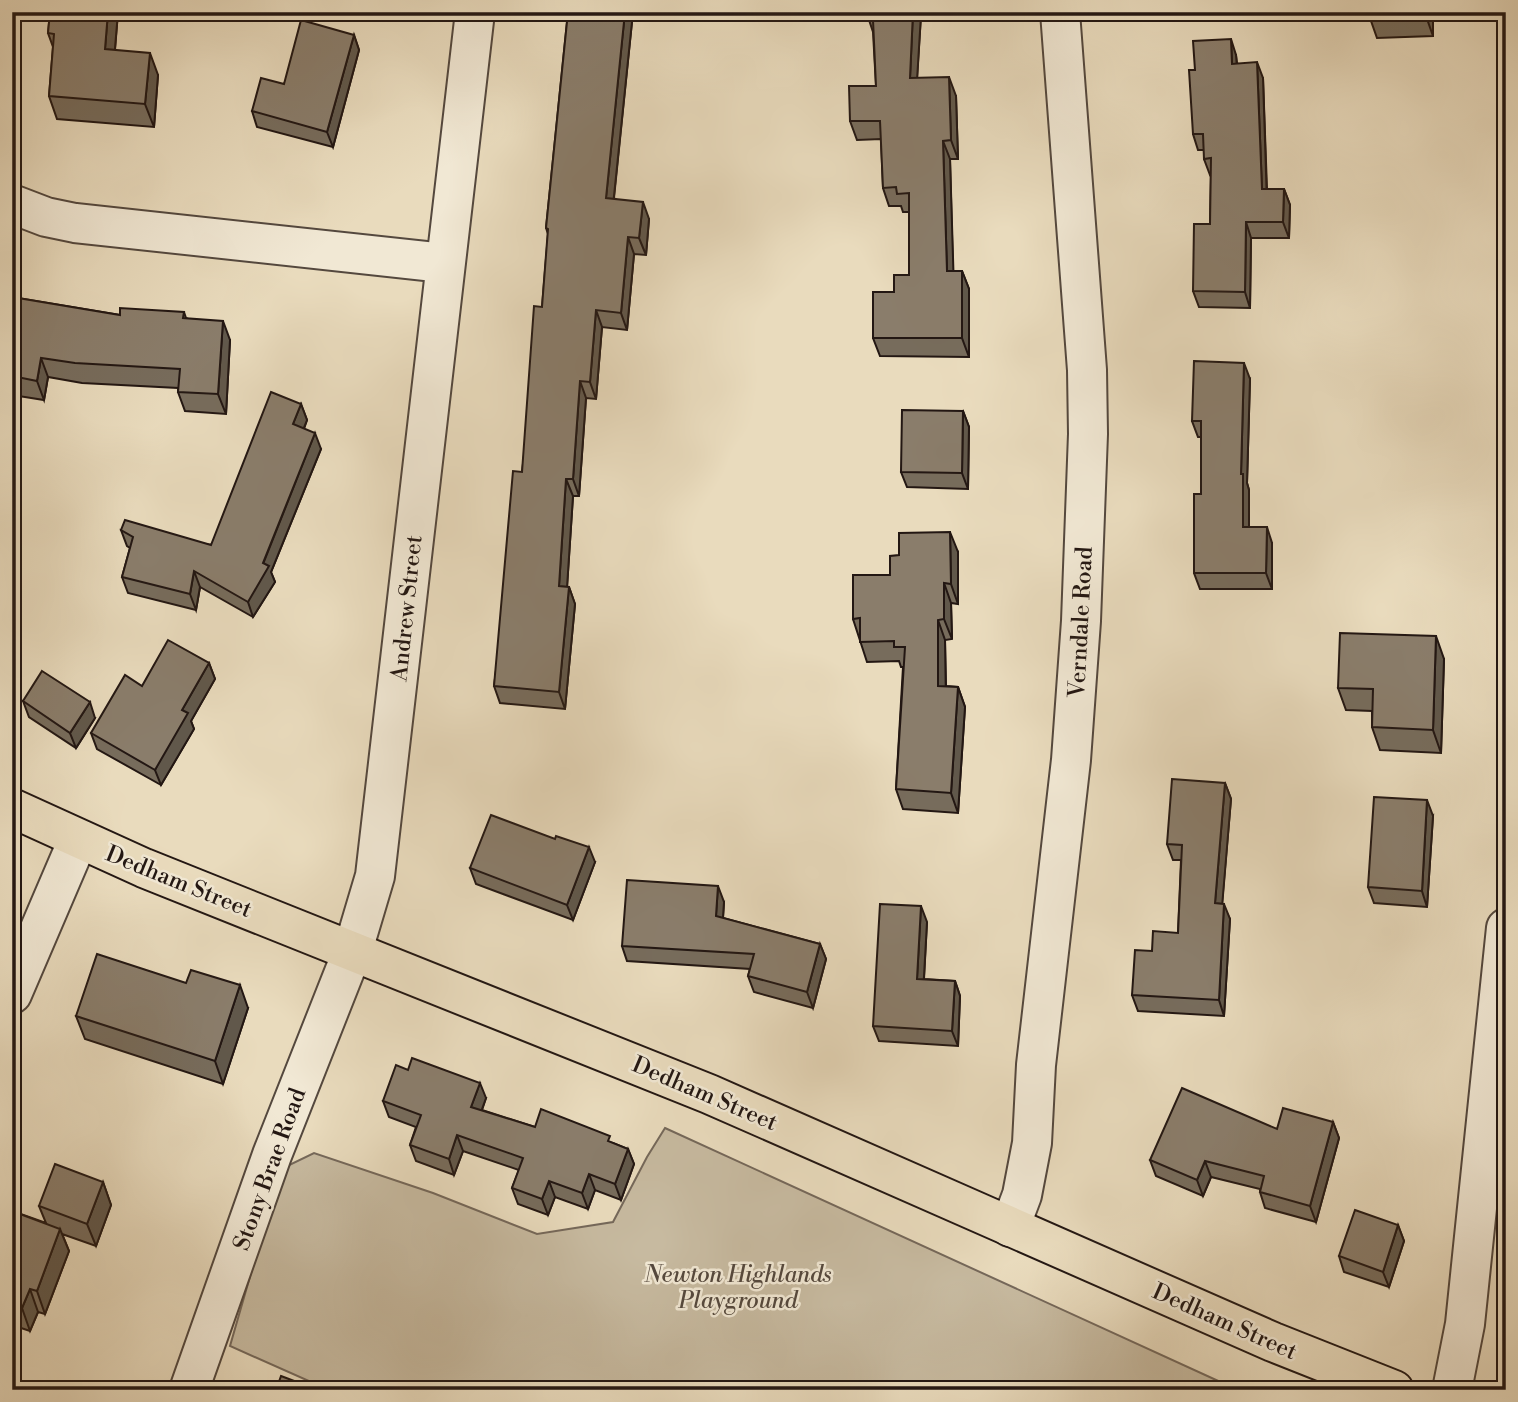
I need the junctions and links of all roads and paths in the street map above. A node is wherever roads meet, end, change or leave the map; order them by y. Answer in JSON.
{"nodes":[{"id":1,"x":475,"y":12,"type":"edge"},
{"id":2,"x":1060,"y":12,"type":"edge"},
{"id":3,"x":12,"y":204,"type":"edge"},
{"id":4,"x":444,"y":263,"type":"junction"},
{"id":5,"x":12,"y":808,"type":"edge"},
{"id":6,"x":78,"y":840,"type":"junction"},
{"id":7,"x":1506,"y":928,"type":"edge"},
{"id":8,"x":353,"y":950,"type":"junction"},
{"id":9,"x":12,"y":994,"type":"edge"},
{"id":10,"x":1010,"y":1227,"type":"junction"},
{"id":11,"x":189,"y":1390,"type":"edge"},
{"id":12,"x":1394,"y":1390,"type":"edge"},
{"id":13,"x":1452,"y":1390,"type":"edge"}],
"edges":[{"from":1,"to":4,"type":"street","name":"Andrew Street"},
{"from":2,"to":10,"type":"street","name":"Verndale Road"},
{"from":3,"to":4,"type":"street"},
{"from":4,"to":8,"type":"street","name":"Andrew Street"},
{"from":5,"to":6,"type":"main road","name":"Dedham Street"},
{"from":6,"to":8,"type":"main road","name":"Dedham Street"},
{"from":6,"to":9,"type":"street"},
{"from":7,"to":13,"type":"street"},
{"from":8,"to":10,"type":"main road","name":"Dedham Street"},
{"from":8,"to":11,"type":"street","name":"Stony Brae Road"},
{"from":10,"to":12,"type":"main road","name":"Dedham Street"}]}
